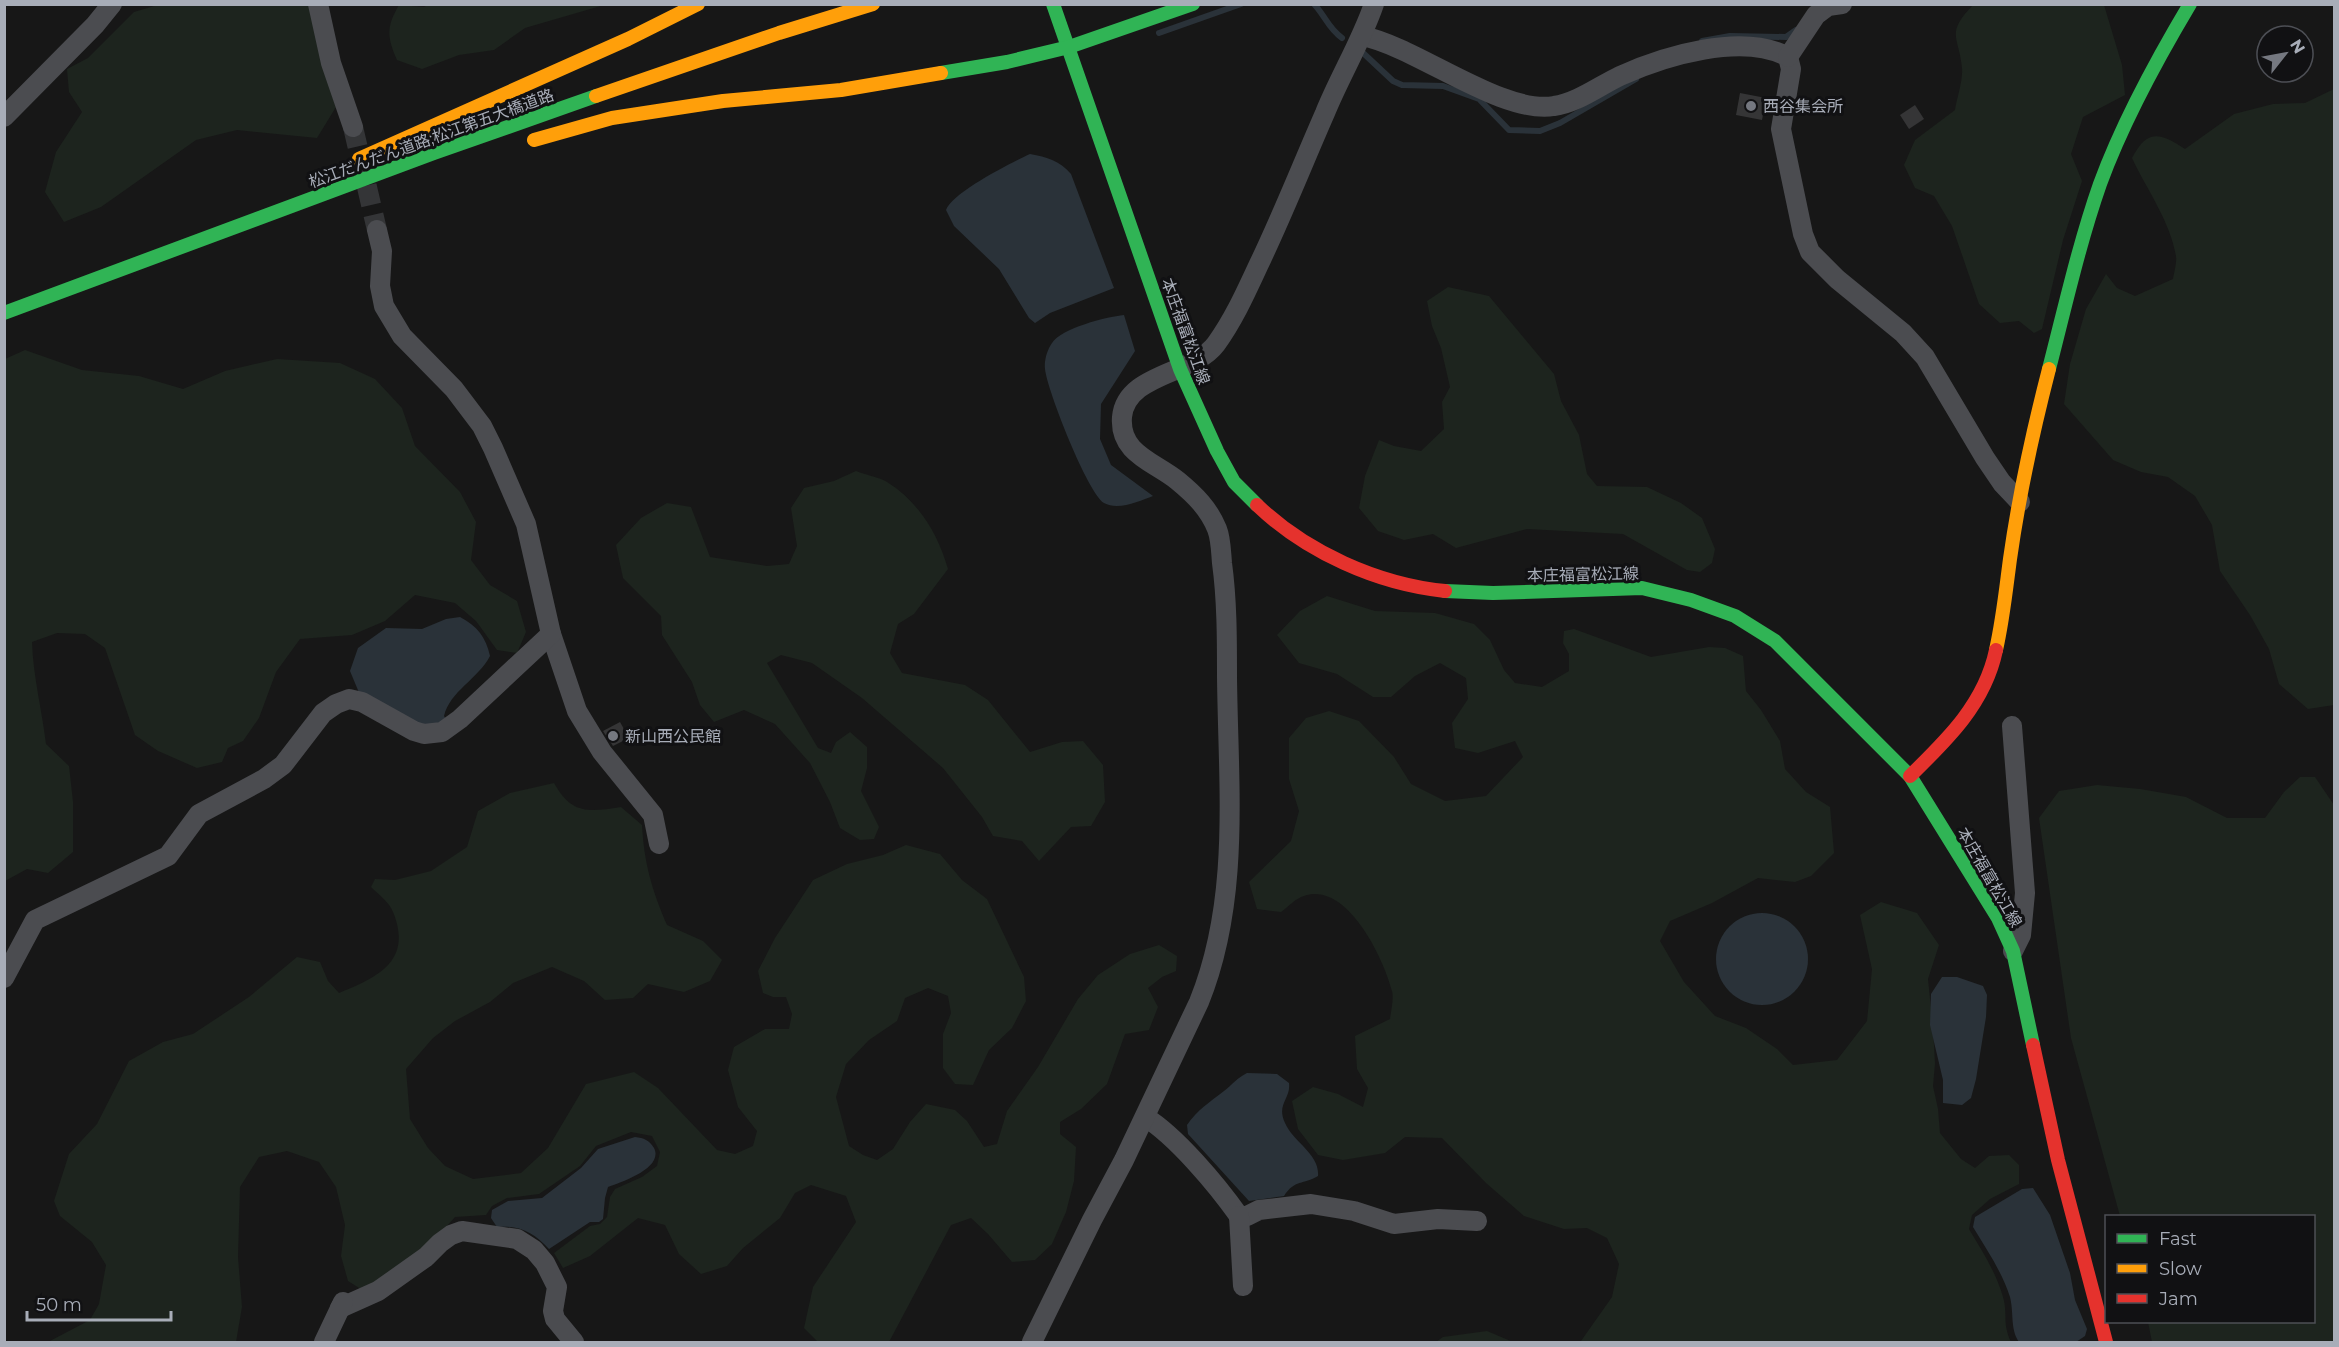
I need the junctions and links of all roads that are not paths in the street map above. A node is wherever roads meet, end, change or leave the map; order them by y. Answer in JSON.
{"nodes":[{"id":1,"x":112,"y":4,"type":"edge"},
{"id":2,"x":318,"y":4,"type":"edge"},
{"id":3,"x":698,"y":4,"type":"edge"},
{"id":4,"x":873,"y":4,"type":"edge"},
{"id":5,"x":1053,"y":4,"type":"edge"},
{"id":6,"x":1193,"y":4,"type":"edge"},
{"id":7,"x":1374,"y":4,"type":"edge"},
{"id":8,"x":1842,"y":4,"type":"edge"},
{"id":9,"x":2190,"y":4,"type":"edge"},
{"id":10,"x":1363,"y":36,"type":"junction"},
{"id":11,"x":1068,"y":47,"type":"junction"},
{"id":12,"x":1788,"y":57,"type":"junction"},
{"id":13,"x":4,"y":117,"type":"edge"},
{"id":14,"x":353,"y":127,"type":"tunnel mouth"},
{"id":15,"x":518,"y":144,"type":"dead end"},
{"id":16,"x":497,"y":147,"type":"dead end"},
{"id":17,"x":434,"y":153,"type":"junction"},
{"id":18,"x":343,"y":166,"type":"dead end"},
{"id":19,"x":266,"y":200,"type":"dead end"},
{"id":20,"x":377,"y":230,"type":"tunnel mouth"},
{"id":21,"x":58,"y":292,"type":"junction"},
{"id":22,"x":4,"y":313,"type":"edge"},
{"id":23,"x":1180,"y":369,"type":"junction"},
{"id":24,"x":2020,"y":502,"type":"junction"},
{"id":25,"x":551,"y":634,"type":"junction"},
{"id":26,"x":2012,"y":726,"type":"dead end"},
{"id":27,"x":1910,"y":776,"type":"junction"},
{"id":28,"x":658,"y":844,"type":"dead end"},
{"id":29,"x":2013,"y":951,"type":"junction"},
{"id":30,"x":4,"y":978,"type":"edge"},
{"id":31,"x":1145,"y":1117,"type":"junction"},
{"id":32,"x":1239,"y":1216,"type":"junction"},
{"id":33,"x":1477,"y":1221,"type":"dead end"},
{"id":34,"x":1243,"y":1286,"type":"dead end"},
{"id":35,"x":324,"y":1342,"type":"edge"},
{"id":36,"x":574,"y":1342,"type":"edge"},
{"id":37,"x":1032,"y":1342,"type":"edge"},
{"id":38,"x":2106,"y":1342,"type":"edge"}],
"edges":[{"from":1,"to":13,"type":"street"},
{"from":2,"to":14,"type":"street"},
{"from":3,"to":18,"type":"main road"},
{"from":4,"to":17,"type":"main road","name":"松江だんだん道路;松江第五大橋道路"},
{"from":5,"to":11,"type":"main road","name":"本庄福富松江線"},
{"from":6,"to":11,"type":"main road"},
{"from":7,"to":10,"type":"street"},
{"from":8,"to":12,"type":"street"},
{"from":9,"to":24,"type":"main road"},
{"from":10,"to":12,"type":"street"},
{"from":10,"to":23,"type":"street"},
{"from":11,"to":15,"type":"main road"},
{"from":11,"to":23,"type":"main road","name":"本庄福富松江線"},
{"from":12,"to":24,"type":"street"},
{"from":16,"to":17,"type":"main road"},
{"from":17,"to":21,"type":"main road","name":"松江だんだん道路;松江第五大橋道路"},
{"from":19,"to":21,"type":"main road"},
{"from":20,"to":25,"type":"street"},
{"from":21,"to":22,"type":"main road","name":"松江だんだん道路;松江第五大橋道路"},
{"from":23,"to":27,"type":"main road","name":"本庄福富松江線"},
{"from":23,"to":31,"type":"street"},
{"from":24,"to":27,"type":"main road"},
{"from":25,"to":28,"type":"street"},
{"from":25,"to":30,"type":"street"},
{"from":26,"to":29,"type":"street"},
{"from":27,"to":29,"type":"main road","name":"本庄福富松江線"},
{"from":29,"to":38,"type":"main road","name":"本庄福富松江線"},
{"from":31,"to":32,"type":"street"},
{"from":31,"to":37,"type":"street"},
{"from":32,"to":33,"type":"street"},
{"from":32,"to":34,"type":"street"},
{"from":35,"to":36,"type":"street"}]}
